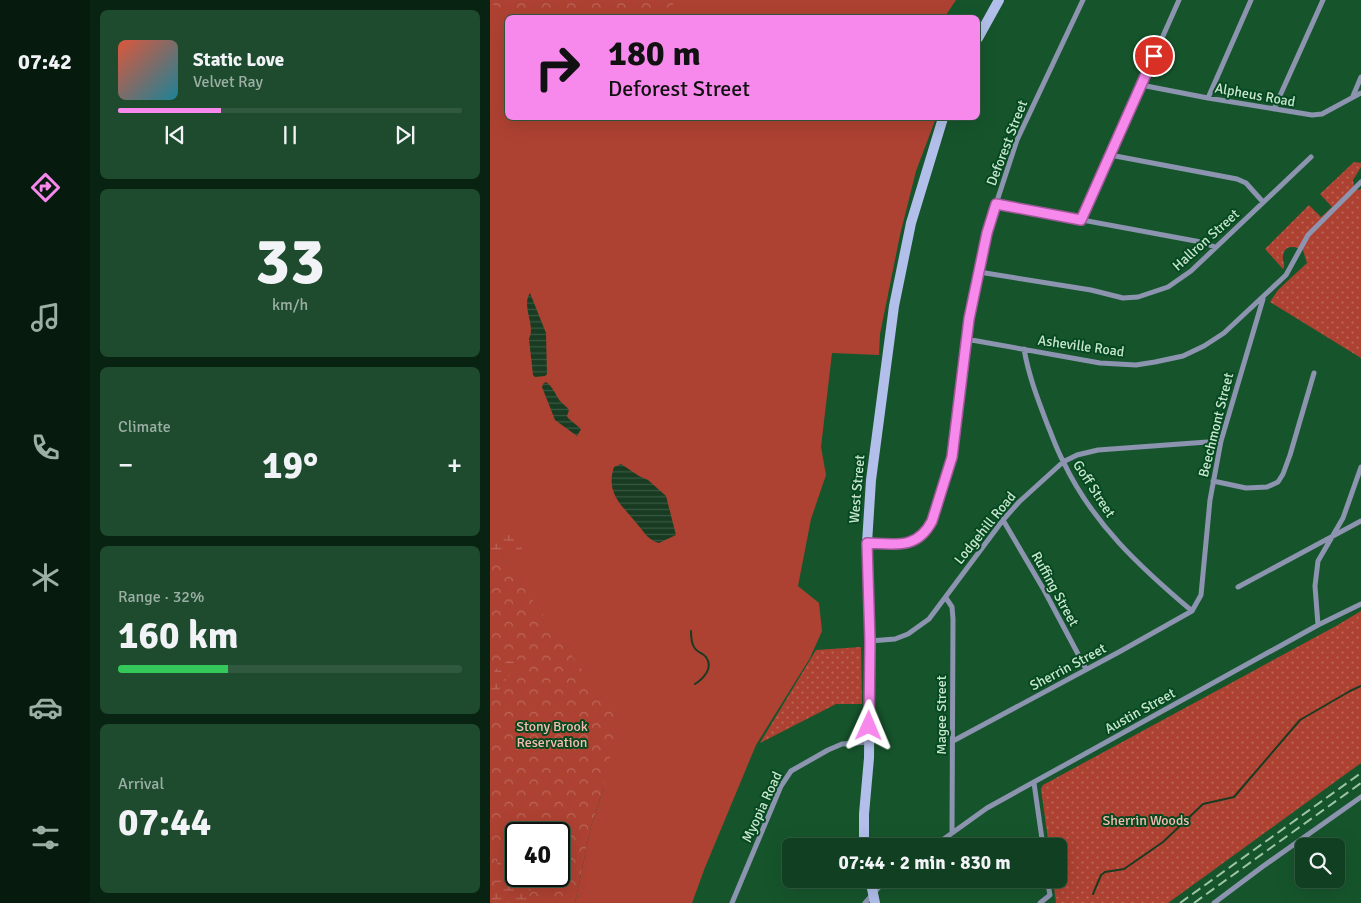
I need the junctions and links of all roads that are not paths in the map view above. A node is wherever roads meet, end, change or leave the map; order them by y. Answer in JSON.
{"nodes":[{"id":1,"x":1000,"y":0,"type":"edge"},
{"id":2,"x":1083,"y":0,"type":"edge"},
{"id":3,"x":1179,"y":0,"type":"edge"},
{"id":4,"x":1251,"y":0,"type":"edge"},
{"id":5,"x":1323,"y":0,"type":"edge"},
{"id":6,"x":980,"y":35,"type":"edge"},
{"id":7,"x":1361,"y":77,"type":"edge"},
{"id":8,"x":1142,"y":84,"type":"junction"},
{"id":9,"x":1361,"y":93,"type":"edge"},
{"id":10,"x":1353,"y":96,"type":"junction"},
{"id":11,"x":1208,"y":98,"type":"junction"},
{"id":12,"x":1274,"y":109,"type":"junction"},
{"id":13,"x":942,"y":120,"type":"edge"},
{"id":14,"x":1110,"y":155,"type":"junction"},
{"id":15,"x":1311,"y":157,"type":"dead end"},
{"id":16,"x":1361,"y":182,"type":"edge"},
{"id":17,"x":1263,"y":202,"type":"junction"},
{"id":18,"x":996,"y":204,"type":"junction"},
{"id":19,"x":1081,"y":220,"type":"junction"},
{"id":20,"x":1215,"y":247,"type":"junction"},
{"id":21,"x":979,"y":272,"type":"junction"},
{"id":22,"x":1263,"y":297,"type":"junction"},
{"id":23,"x":966,"y":339,"type":"junction"},
{"id":24,"x":1024,"y":349,"type":"junction"},
{"id":25,"x":1314,"y":373,"type":"dead end"},
{"id":26,"x":1221,"y":441,"type":"junction"},
{"id":27,"x":1063,"y":462,"type":"junction"},
{"id":28,"x":1361,"y":467,"type":"edge"},
{"id":29,"x":1212,"y":481,"type":"junction"},
{"id":30,"x":1002,"y":520,"type":"junction"},
{"id":31,"x":1361,"y":522,"type":"edge"},
{"id":32,"x":1332,"y":538,"type":"junction"},
{"id":33,"x":867,"y":543,"type":"junction"},
{"id":34,"x":1238,"y":586,"type":"dead end"},
{"id":35,"x":946,"y":598,"type":"junction"},
{"id":36,"x":1361,"y":604,"type":"edge"},
{"id":37,"x":1192,"y":611,"type":"junction"},
{"id":38,"x":1318,"y":625,"type":"junction"},
{"id":39,"x":870,"y":642,"type":"junction"},
{"id":40,"x":1086,"y":669,"type":"junction"},
{"id":41,"x":953,"y":741,"type":"junction"},
{"id":42,"x":869,"y":742,"type":"junction"},
{"id":43,"x":1034,"y":783,"type":"junction"},
{"id":44,"x":1361,"y":797,"type":"edge"},
{"id":45,"x":952,"y":833,"type":"junction"},
{"id":46,"x":864,"y":838,"type":"edge"},
{"id":47,"x":945,"y":838,"type":"edge"},
{"id":48,"x":1042,"y":838,"type":"edge"},
{"id":49,"x":1049,"y":888,"type":"edge"},
{"id":50,"x":874,"y":899,"type":"edge"},
{"id":51,"x":732,"y":903,"type":"edge"},
{"id":52,"x":865,"y":903,"type":"edge"},
{"id":53,"x":1040,"y":903,"type":"edge"},
{"id":54,"x":1214,"y":903,"type":"edge"}],
"edges":[{"from":1,"to":6,"type":"street"},
{"from":2,"to":18,"type":"street","name":"Deforest Street"},
{"from":3,"to":8,"type":"street"},
{"from":4,"to":11,"type":"street"},
{"from":5,"to":12,"type":"street"},
{"from":7,"to":10,"type":"street"},
{"from":8,"to":11,"type":"street","name":"Alpheus Road"},
{"from":8,"to":14,"type":"street"},
{"from":9,"to":10,"type":"street","name":"Alpheus Road"},
{"from":10,"to":12,"type":"street","name":"Alpheus Road"},
{"from":11,"to":12,"type":"street","name":"Alpheus Road"},
{"from":13,"to":33,"type":"street","name":"West Street"},
{"from":14,"to":17,"type":"street"},
{"from":14,"to":19,"type":"street"},
{"from":15,"to":17,"type":"street","name":"Hallron Street"},
{"from":16,"to":22,"type":"street","name":"Beechmont Street"},
{"from":17,"to":20,"type":"street","name":"Hallron Street"},
{"from":18,"to":19,"type":"street"},
{"from":18,"to":21,"type":"street","name":"Deforest Street"},
{"from":19,"to":20,"type":"street"},
{"from":20,"to":21,"type":"street","name":"Hallron Street"},
{"from":21,"to":23,"type":"street","name":"Deforest Street"},
{"from":22,"to":24,"type":"street","name":"Asheville Road"},
{"from":22,"to":26,"type":"street","name":"Beechmont Street"},
{"from":23,"to":24,"type":"street","name":"Asheville Road"},
{"from":23,"to":33,"type":"street","name":"Deforest Street"},
{"from":24,"to":27,"type":"street","name":"Goff Street"},
{"from":25,"to":29,"type":"street"},
{"from":26,"to":27,"type":"street","name":"Lodgehill Road"},
{"from":26,"to":29,"type":"street","name":"Beechmont Street"},
{"from":27,"to":30,"type":"street","name":"Lodgehill Road"},
{"from":27,"to":37,"type":"street","name":"Goff Street"},
{"from":28,"to":32,"type":"street"},
{"from":29,"to":37,"type":"street","name":"Beechmont Street"},
{"from":30,"to":35,"type":"street","name":"Lodgehill Road"},
{"from":30,"to":40,"type":"street","name":"Ruffing Street"},
{"from":31,"to":32,"type":"street"},
{"from":32,"to":34,"type":"street"},
{"from":32,"to":38,"type":"street"},
{"from":33,"to":39,"type":"street","name":"West Street"},
{"from":35,"to":39,"type":"street","name":"Lodgehill Road"},
{"from":35,"to":41,"type":"street","name":"Magee Street"},
{"from":36,"to":38,"type":"street","name":"Austin Street"},
{"from":37,"to":40,"type":"street","name":"Sherrin Street"},
{"from":38,"to":43,"type":"street","name":"Austin Street"},
{"from":39,"to":42,"type":"street","name":"West Street"},
{"from":40,"to":41,"type":"street","name":"Sherrin Street"},
{"from":41,"to":45,"type":"street","name":"Magee Street"},
{"from":42,"to":46,"type":"street","name":"West Street"},
{"from":42,"to":51,"type":"street","name":"Myopia Road"},
{"from":43,"to":45,"type":"street","name":"Austin Street"},
{"from":43,"to":48,"type":"street"},
{"from":44,"to":54,"type":"street"},
{"from":45,"to":47,"type":"street","name":"Austin Street"},
{"from":49,"to":53,"type":"street"},
{"from":50,"to":52,"type":"street"}]}
